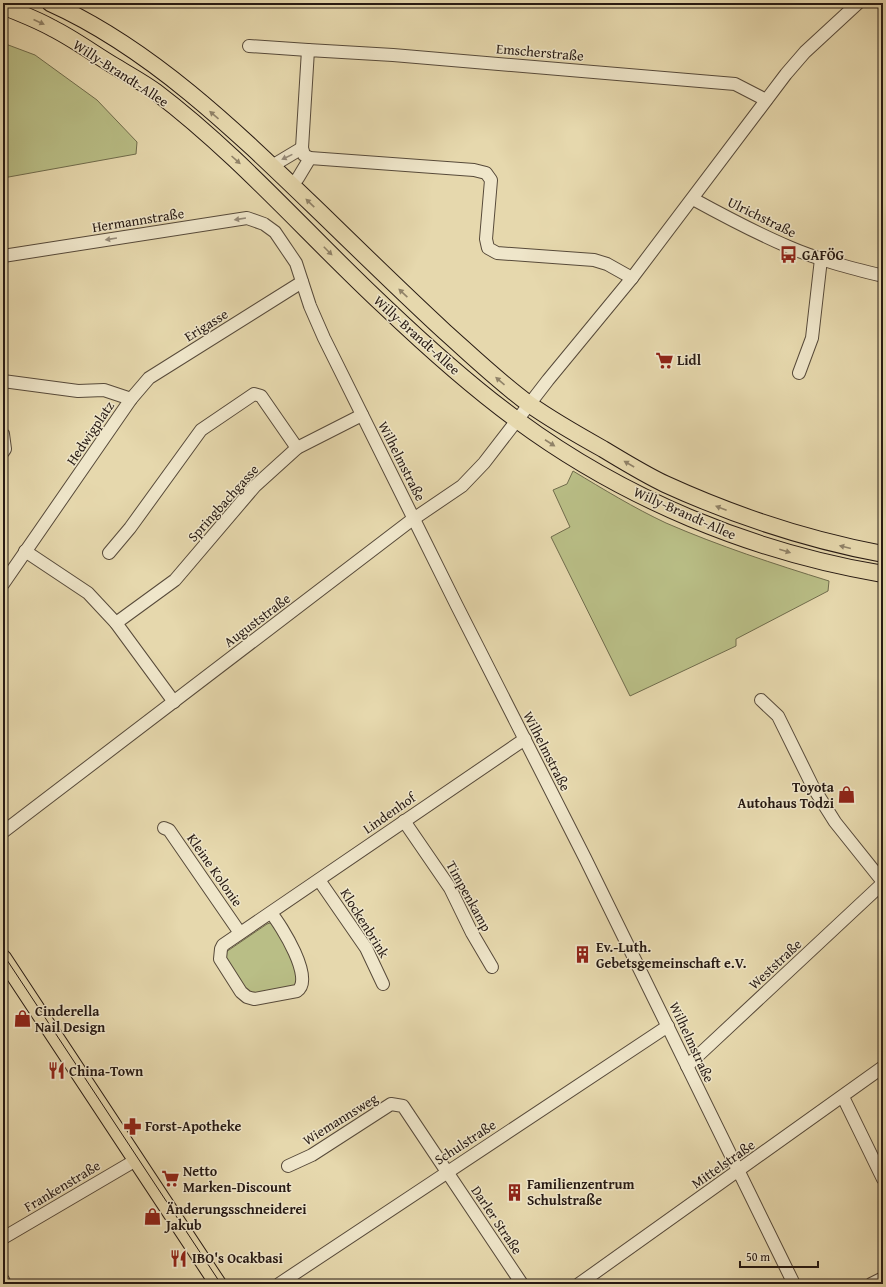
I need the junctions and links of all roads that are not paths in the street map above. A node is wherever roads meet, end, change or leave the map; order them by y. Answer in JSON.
{"nodes":[{"id":1,"x":50,"y":3,"type":"edge"},
{"id":2,"x":858,"y":3,"type":"edge"},
{"id":3,"x":3,"y":6,"type":"edge"},
{"id":4,"x":248,"y":46,"type":"dead end"},
{"id":5,"x":308,"y":50,"type":"junction"},
{"id":6,"x":766,"y":100,"type":"junction"},
{"id":7,"x":302,"y":148,"type":"junction"},
{"id":8,"x":310,"y":158,"type":"junction"},
{"id":9,"x":272,"y":166,"type":"junction"},
{"id":10,"x":291,"y":185,"type":"junction"},
{"id":11,"x":692,"y":199,"type":"junction"},
{"id":12,"x":275,"y":232,"type":"joint"},
{"id":13,"x":3,"y":256,"type":"edge"},
{"id":14,"x":821,"y":259,"type":"junction"},
{"id":15,"x":883,"y":276,"type":"edge"},
{"id":16,"x":632,"y":278,"type":"junction"},
{"id":17,"x":302,"y":282,"type":"junction"},
{"id":18,"x":799,"y":373,"type":"dead end"},
{"id":19,"x":3,"y":381,"type":"edge"},
{"id":20,"x":131,"y":399,"type":"junction"},
{"id":21,"x":530,"y":404,"type":"junction"},
{"id":22,"x":362,"y":415,"type":"junction"},
{"id":23,"x":518,"y":421,"type":"junction"},
{"id":24,"x":3,"y":434,"type":"edge"},
{"id":25,"x":297,"y":448,"type":"junction"},
{"id":26,"x":3,"y":452,"type":"edge"},
{"id":27,"x":415,"y":518,"type":"junction"},
{"id":28,"x":25,"y":550,"type":"junction"},
{"id":29,"x":109,"y":553,"type":"dead end"},
{"id":30,"x":883,"y":554,"type":"edge"},
{"id":31,"x":883,"y":574,"type":"edge"},
{"id":32,"x":3,"y":584,"type":"edge"},
{"id":33,"x":116,"y":623,"type":"junction"},
{"id":34,"x":761,"y":700,"type":"dead end"},
{"id":35,"x":174,"y":702,"type":"junction"},
{"id":36,"x":525,"y":739,"type":"junction"},
{"id":37,"x":404,"y":821,"type":"junction"},
{"id":38,"x":164,"y":828,"type":"dead end"},
{"id":39,"x":3,"y":832,"type":"edge"},
{"id":40,"x":319,"y":880,"type":"junction"},
{"id":41,"x":883,"y":883,"type":"edge"},
{"id":42,"x":271,"y":912,"type":"junction"},
{"id":43,"x":240,"y":933,"type":"junction"},
{"id":44,"x":3,"y":958,"type":"edge"},
{"id":45,"x":492,"y":967,"type":"dead end"},
{"id":46,"x":383,"y":984,"type":"dead end"},
{"id":47,"x":668,"y":1026,"type":"junction"},
{"id":48,"x":687,"y":1066,"type":"junction"},
{"id":49,"x":883,"y":1067,"type":"edge"},
{"id":50,"x":843,"y":1097,"type":"junction"},
{"id":51,"x":136,"y":1160,"type":"junction"},
{"id":52,"x":288,"y":1166,"type":"dead end"},
{"id":53,"x":738,"y":1171,"type":"junction"},
{"id":54,"x":447,"y":1172,"type":"junction"},
{"id":55,"x":883,"y":1179,"type":"edge"},
{"id":56,"x":3,"y":1238,"type":"edge"},
{"id":57,"x":883,"y":1278,"type":"edge"},
{"id":58,"x":3,"y":1280,"type":"edge"},
{"id":59,"x":5,"y":1284,"type":"edge"},
{"id":60,"x":218,"y":1284,"type":"edge"},
{"id":61,"x":279,"y":1284,"type":"edge"},
{"id":62,"x":522,"y":1284,"type":"edge"},
{"id":63,"x":579,"y":1284,"type":"edge"},
{"id":64,"x":794,"y":1284,"type":"edge"},
{"id":65,"x":871,"y":1284,"type":"edge"}],
"edges":[{"from":9,"to":1,"type":"main road","name":"Willy-Brandt-Allee","one_way":true},
{"from":2,"to":6,"type":"street"},
{"from":3,"to":23,"type":"main road","name":"Willy-Brandt-Allee","one_way":true},
{"from":4,"to":5,"type":"street","name":"Emscherstraße"},
{"from":5,"to":6,"type":"street","name":"Emscherstraße"},
{"from":5,"to":7,"type":"street"},
{"from":6,"to":11,"type":"street"},
{"from":7,"to":8,"type":"street"},
{"from":7,"to":9,"type":"street","one_way":true},
{"from":8,"to":10,"type":"street"},
{"from":8,"to":16,"type":"street"},
{"from":9,"to":10,"type":"main road","name":"Willy-Brandt-Allee"},
{"from":21,"to":10,"type":"main road","name":"Willy-Brandt-Allee","one_way":true},
{"from":11,"to":14,"type":"street","name":"Ulrichstraße"},
{"from":11,"to":16,"type":"street"},
{"from":12,"to":13,"type":"street","name":"Hermannstraße","one_way":true},
{"from":12,"to":17,"type":"street","name":"Wilhelmstraße"},
{"from":14,"to":15,"type":"street","name":"Ulrichstraße"},
{"from":14,"to":18,"type":"street"},
{"from":16,"to":21,"type":"street"},
{"from":17,"to":20,"type":"street","name":"Erigasse"},
{"from":17,"to":22,"type":"street","name":"Wilhelmstraße"},
{"from":19,"to":20,"type":"street","name":"Hedwigplatz"},
{"from":20,"to":28,"type":"street","name":"Hedwigplatz"},
{"from":21,"to":23,"type":"street"},
{"from":30,"to":21,"type":"main road","name":"Willy-Brandt-Allee","one_way":true},
{"from":22,"to":25,"type":"street","name":"Springbachgasse"},
{"from":22,"to":27,"type":"street","name":"Wilhelmstraße"},
{"from":23,"to":27,"type":"street","name":"Auguststraße"},
{"from":23,"to":31,"type":"main road","name":"Willy-Brandt-Allee","one_way":true},
{"from":24,"to":26,"type":"street"},
{"from":25,"to":29,"type":"street"},
{"from":25,"to":33,"type":"street","name":"Springbachgasse"},
{"from":27,"to":35,"type":"street","name":"Auguststraße"},
{"from":27,"to":36,"type":"street","name":"Wilhelmstraße"},
{"from":28,"to":32,"type":"street","name":"Hedwigplatz"},
{"from":28,"to":33,"type":"street"},
{"from":33,"to":35,"type":"street"},
{"from":34,"to":41,"type":"street","name":"Weststraße"},
{"from":35,"to":39,"type":"street","name":"Auguststraße"},
{"from":36,"to":37,"type":"street","name":"Lindenhof"},
{"from":36,"to":47,"type":"street","name":"Wilhelmstraße"},
{"from":37,"to":40,"type":"street","name":"Lindenhof"},
{"from":37,"to":45,"type":"street","name":"Timpenkamp"},
{"from":38,"to":43,"type":"street","name":"Kleine Kolonie"},
{"from":40,"to":42,"type":"street","name":"Lindenhof"},
{"from":40,"to":46,"type":"street","name":"Klockenbrink"},
{"from":41,"to":48,"type":"street","name":"Weststraße"},
{"from":42,"to":43,"type":"street","name":"Lindenhof"},
{"from":42,"to":43,"type":"street","name":"Lindenhof"},
{"from":44,"to":51,"type":"main road"},
{"from":47,"to":48,"type":"street","name":"Wilhelmstraße"},
{"from":47,"to":54,"type":"street","name":"Schulstraße"},
{"from":48,"to":53,"type":"street","name":"Wilhelmstraße"},
{"from":49,"to":50,"type":"street","name":"Mittelstraße"},
{"from":50,"to":53,"type":"street","name":"Mittelstraße"},
{"from":50,"to":55,"type":"street"},
{"from":51,"to":56,"type":"street","name":"Frankenstraße"},
{"from":51,"to":60,"type":"main road"},
{"from":52,"to":54,"type":"street","name":"Wiemannsweg"},
{"from":53,"to":63,"type":"street","name":"Mittelstraße"},
{"from":53,"to":64,"type":"street","name":"Wilhelmstraße"},
{"from":54,"to":61,"type":"street","name":"Schulstraße"},
{"from":54,"to":62,"type":"street","name":"Darler Straße"},
{"from":57,"to":65,"type":"street"},
{"from":58,"to":59,"type":"street"}]}
